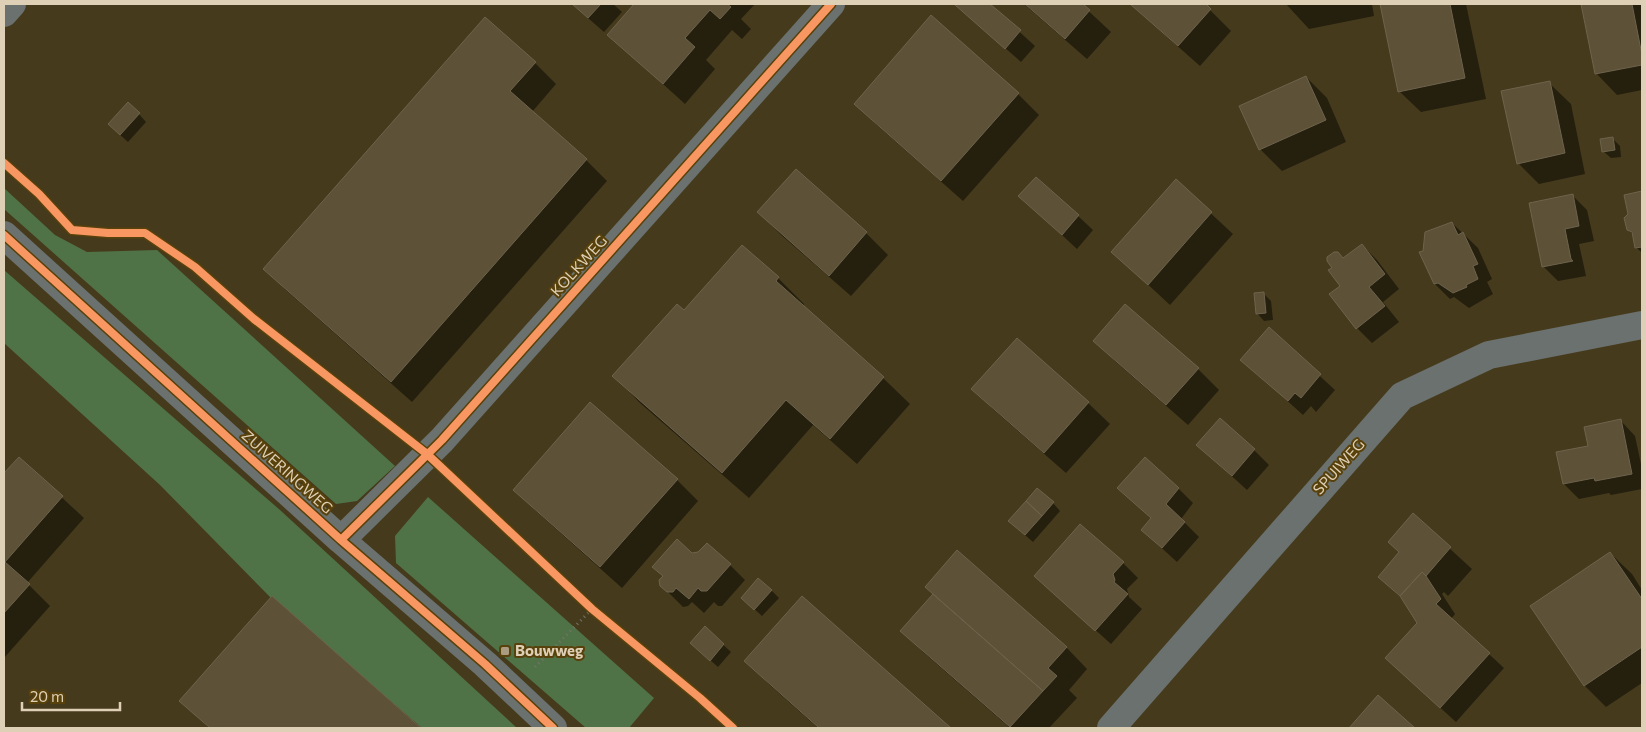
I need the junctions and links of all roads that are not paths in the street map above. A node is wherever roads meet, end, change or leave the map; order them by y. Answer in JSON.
{"nodes":[{"id":1,"x":12,"y":4,"type":"edge"},
{"id":2,"x":831,"y":4,"type":"edge"},
{"id":3,"x":4,"y":13,"type":"edge"},
{"id":4,"x":4,"y":235,"type":"edge"},
{"id":5,"x":1642,"y":325,"type":"edge"},
{"id":6,"x":341,"y":540,"type":"junction"},
{"id":7,"x":553,"y":728,"type":"edge"},
{"id":8,"x":1110,"y":728,"type":"edge"}],
"edges":[{"from":1,"to":3,"type":"street"},
{"from":2,"to":6,"type":"street","name":"KOLKWEG"},
{"from":4,"to":6,"type":"street","name":"ZUIVERINGWEG"},
{"from":5,"to":8,"type":"street","name":"SPUIWEG"},
{"from":6,"to":7,"type":"street","name":"ZUIVERINGWEG"}]}
